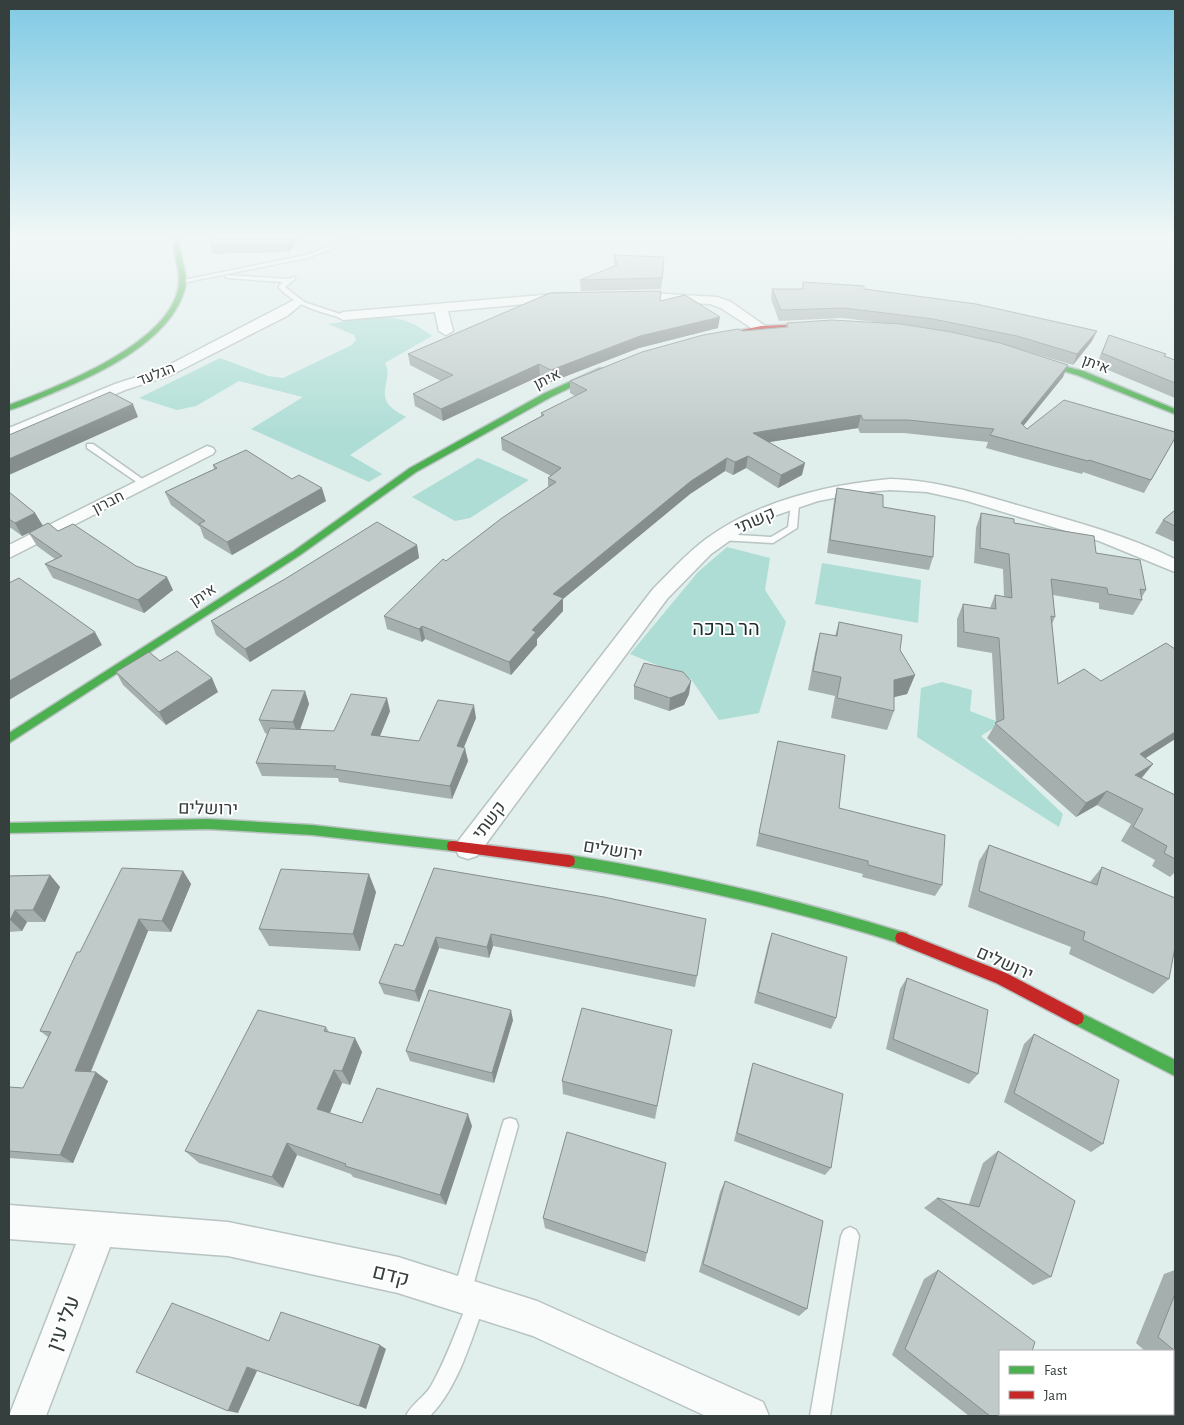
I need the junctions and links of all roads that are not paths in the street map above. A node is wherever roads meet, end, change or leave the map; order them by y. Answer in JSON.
{"nodes":[{"id":1,"x":174,"y":306,"type":"edge"},
{"id":2,"x":293,"y":306,"type":"edge"},
{"id":3,"x":305,"y":306,"type":"edge"},
{"id":4,"x":459,"y":306,"type":"edge"},
{"id":5,"x":727,"y":306,"type":"edge"},
{"id":6,"x":440,"y":307,"type":"junction"},
{"id":7,"x":343,"y":316,"type":"joint"},
{"id":8,"x":836,"y":326,"type":"edge"},
{"id":9,"x":761,"y":328,"type":"junction"},
{"id":10,"x":446,"y":331,"type":"dead end"},
{"id":11,"x":690,"y":341,"type":"edge"},
{"id":12,"x":1022,"y":356,"type":"edge"},
{"id":13,"x":614,"y":366,"type":"edge"},
{"id":14,"x":9,"y":408,"type":"edge"},
{"id":15,"x":1175,"y":412,"type":"edge"},
{"id":16,"x":9,"y":434,"type":"edge"},
{"id":17,"x":90,"y":446,"type":"dead end"},
{"id":18,"x":207,"y":451,"type":"dead end"},
{"id":19,"x":144,"y":483,"type":"junction"},
{"id":20,"x":795,"y":504,"type":"junction"},
{"id":21,"x":720,"y":537,"type":"junction"},
{"id":22,"x":9,"y":552,"type":"edge"},
{"id":23,"x":1175,"y":566,"type":"edge"},
{"id":24,"x":9,"y":739,"type":"edge"},
{"id":25,"x":9,"y":828,"type":"edge"},
{"id":26,"x":468,"y":848,"type":"junction"},
{"id":27,"x":1175,"y":1068,"type":"edge"},
{"id":28,"x":510,"y":1126,"type":"dead end"},
{"id":29,"x":9,"y":1222,"type":"edge"},
{"id":30,"x":99,"y":1229,"type":"junction"},
{"id":31,"x":850,"y":1236,"type":"dead end"},
{"id":32,"x":470,"y":1297,"type":"junction"},
{"id":33,"x":27,"y":1416,"type":"edge"},
{"id":34,"x":416,"y":1416,"type":"edge"},
{"id":35,"x":749,"y":1416,"type":"edge"},
{"id":36,"x":820,"y":1416,"type":"edge"}],
"edges":[{"from":1,"to":14,"type":"street"},
{"from":2,"to":16,"type":"street","name":"הגלעד"},
{"from":3,"to":7,"type":"lane"},
{"from":4,"to":6,"type":"street"},
{"from":5,"to":9,"type":"street"},
{"from":6,"to":7,"type":"street"},
{"from":6,"to":10,"type":"street"},
{"from":8,"to":9,"type":"street"},
{"from":9,"to":11,"type":"street"},
{"from":12,"to":15,"type":"street","name":"איתן"},
{"from":13,"to":24,"type":"street","name":"איתן"},
{"from":17,"to":19,"type":"lane"},
{"from":18,"to":19,"type":"street","name":"חברון"},
{"from":19,"to":22,"type":"street","name":"חברון"},
{"from":20,"to":21,"type":"street","name":"קשתי"},
{"from":20,"to":21,"type":"lane"},
{"from":20,"to":23,"type":"street","name":"קשתי"},
{"from":21,"to":26,"type":"street","name":"קשתי"},
{"from":25,"to":26,"type":"street","name":"ירושלים"},
{"from":26,"to":27,"type":"street","name":"ירושלים"},
{"from":28,"to":32,"type":"lane"},
{"from":29,"to":30,"type":"street","name":"קדם"},
{"from":30,"to":32,"type":"street","name":"קדם"},
{"from":30,"to":33,"type":"street","name":"עלי עין"},
{"from":31,"to":36,"type":"lane"},
{"from":32,"to":34,"type":"lane"},
{"from":32,"to":35,"type":"street","name":"קדם"}]}
